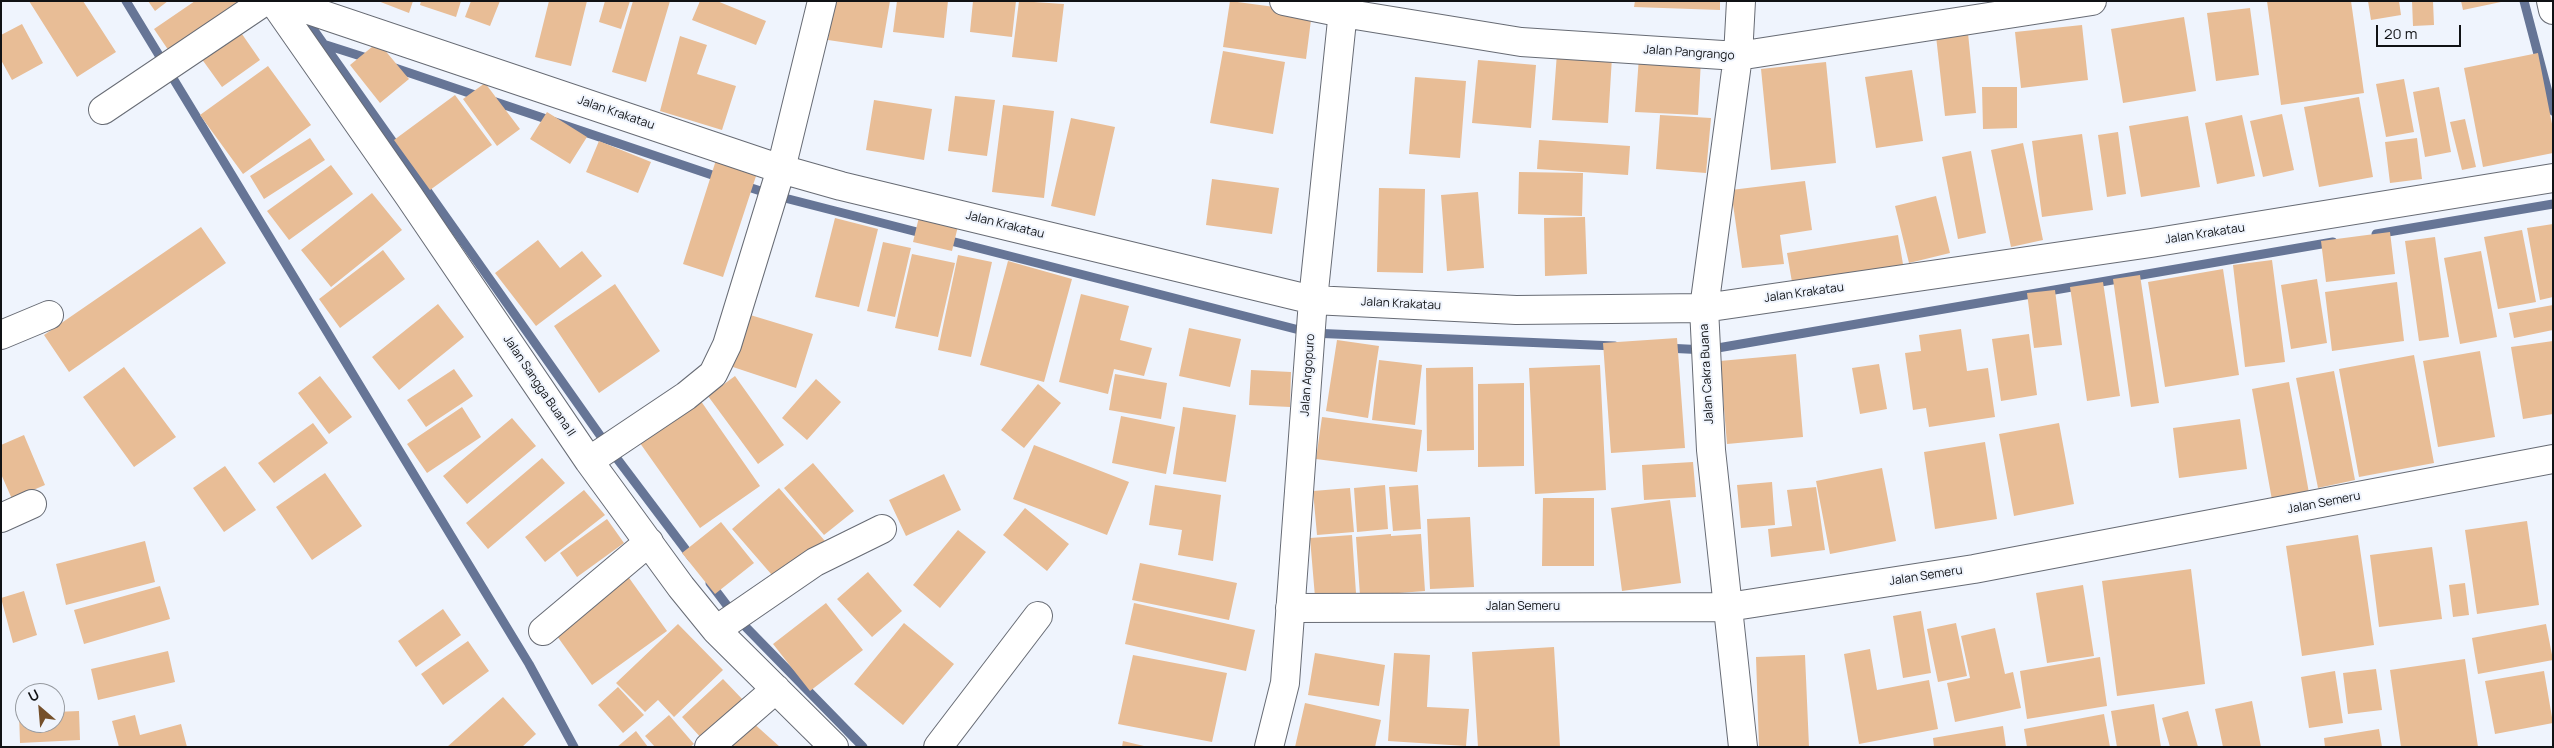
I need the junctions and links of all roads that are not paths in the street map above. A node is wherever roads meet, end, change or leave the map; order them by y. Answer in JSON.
{"nodes":[{"id":1,"x":265,"y":1,"type":"edge"},
{"id":2,"x":273,"y":1,"type":"edge"},
{"id":3,"x":282,"y":1,"type":"edge"},
{"id":4,"x":822,"y":1,"type":"edge"},
{"id":5,"x":1284,"y":1,"type":"edge"},
{"id":6,"x":1741,"y":1,"type":"edge"},
{"id":7,"x":2092,"y":1,"type":"edge"},
{"id":8,"x":2551,"y":1,"type":"edge"},
{"id":9,"x":1343,"y":7,"type":"edge"},
{"id":10,"x":2553,"y":10,"type":"edge"},
{"id":11,"x":1738,"y":56,"type":"junction"},
{"id":12,"x":103,"y":110,"type":"dead end"},
{"id":13,"x":781,"y":168,"type":"junction"},
{"id":14,"x":2553,"y":178,"type":"edge"},
{"id":15,"x":1313,"y":300,"type":"junction"},
{"id":16,"x":1704,"y":308,"type":"junction"},
{"id":17,"x":49,"y":315,"type":"dead end"},
{"id":18,"x":1,"y":335,"type":"edge"},
{"id":19,"x":2553,"y":459,"type":"edge"},
{"id":20,"x":589,"y":461,"type":"junction"},
{"id":21,"x":32,"y":504,"type":"dead end"},
{"id":22,"x":1,"y":518,"type":"edge"},
{"id":23,"x":882,"y":528,"type":"dead end"},
{"id":24,"x":649,"y":542,"type":"junction"},
{"id":25,"x":1728,"y":607,"type":"junction"},
{"id":26,"x":1290,"y":608,"type":"junction"},
{"id":27,"x":1038,"y":616,"type":"dead end"},
{"id":28,"x":716,"y":630,"type":"junction"},
{"id":29,"x":542,"y":631,"type":"dead end"},
{"id":30,"x":776,"y":689,"type":"junction"},
{"id":31,"x":709,"y":747,"type":"edge"},
{"id":32,"x":834,"y":747,"type":"edge"},
{"id":33,"x":938,"y":747,"type":"edge"},
{"id":34,"x":1269,"y":747,"type":"edge"},
{"id":35,"x":1743,"y":747,"type":"edge"}],
"edges":[{"from":1,"to":12,"type":"street"},
{"from":2,"to":20,"type":"street","name":"Jalan Sangga Buana II"},
{"from":3,"to":13,"type":"street","name":"Jalan Krakatau"},
{"from":4,"to":13,"type":"street"},
{"from":5,"to":9,"type":"street","name":"Jalan Pangrango"},
{"from":6,"to":11,"type":"street","name":"Jalan Cakra Buana"},
{"from":7,"to":11,"type":"street","name":"Jalan Pangrango"},
{"from":8,"to":10,"type":"street"},
{"from":9,"to":11,"type":"street","name":"Jalan Pangrango"},
{"from":9,"to":15,"type":"street","name":"Jalan Argopuro"},
{"from":11,"to":16,"type":"street","name":"Jalan Cakra Buana"},
{"from":13,"to":15,"type":"street","name":"Jalan Krakatau"},
{"from":13,"to":20,"type":"street"},
{"from":14,"to":16,"type":"street","name":"Jalan Krakatau"},
{"from":15,"to":16,"type":"street","name":"Jalan Krakatau"},
{"from":15,"to":26,"type":"street","name":"Jalan Argopuro"},
{"from":16,"to":25,"type":"street","name":"Jalan Cakra Buana"},
{"from":17,"to":18,"type":"street"},
{"from":19,"to":25,"type":"street","name":"Jalan Semeru"},
{"from":20,"to":24,"type":"street","name":"Jalan Sangga Buana II"},
{"from":21,"to":22,"type":"street"},
{"from":23,"to":28,"type":"street"},
{"from":24,"to":28,"type":"street","name":"Jalan Sangga Buana II"},
{"from":24,"to":29,"type":"street"},
{"from":25,"to":26,"type":"street","name":"Jalan Semeru"},
{"from":25,"to":35,"type":"street","name":"Jalan Cakra Buana"},
{"from":26,"to":34,"type":"street","name":"Jalan Argopuro"},
{"from":27,"to":33,"type":"street"},
{"from":28,"to":30,"type":"street","name":"Jalan Sangga Buana II"},
{"from":30,"to":31,"type":"street"},
{"from":30,"to":32,"type":"street","name":"Jalan Sangga Buana II"}]}
